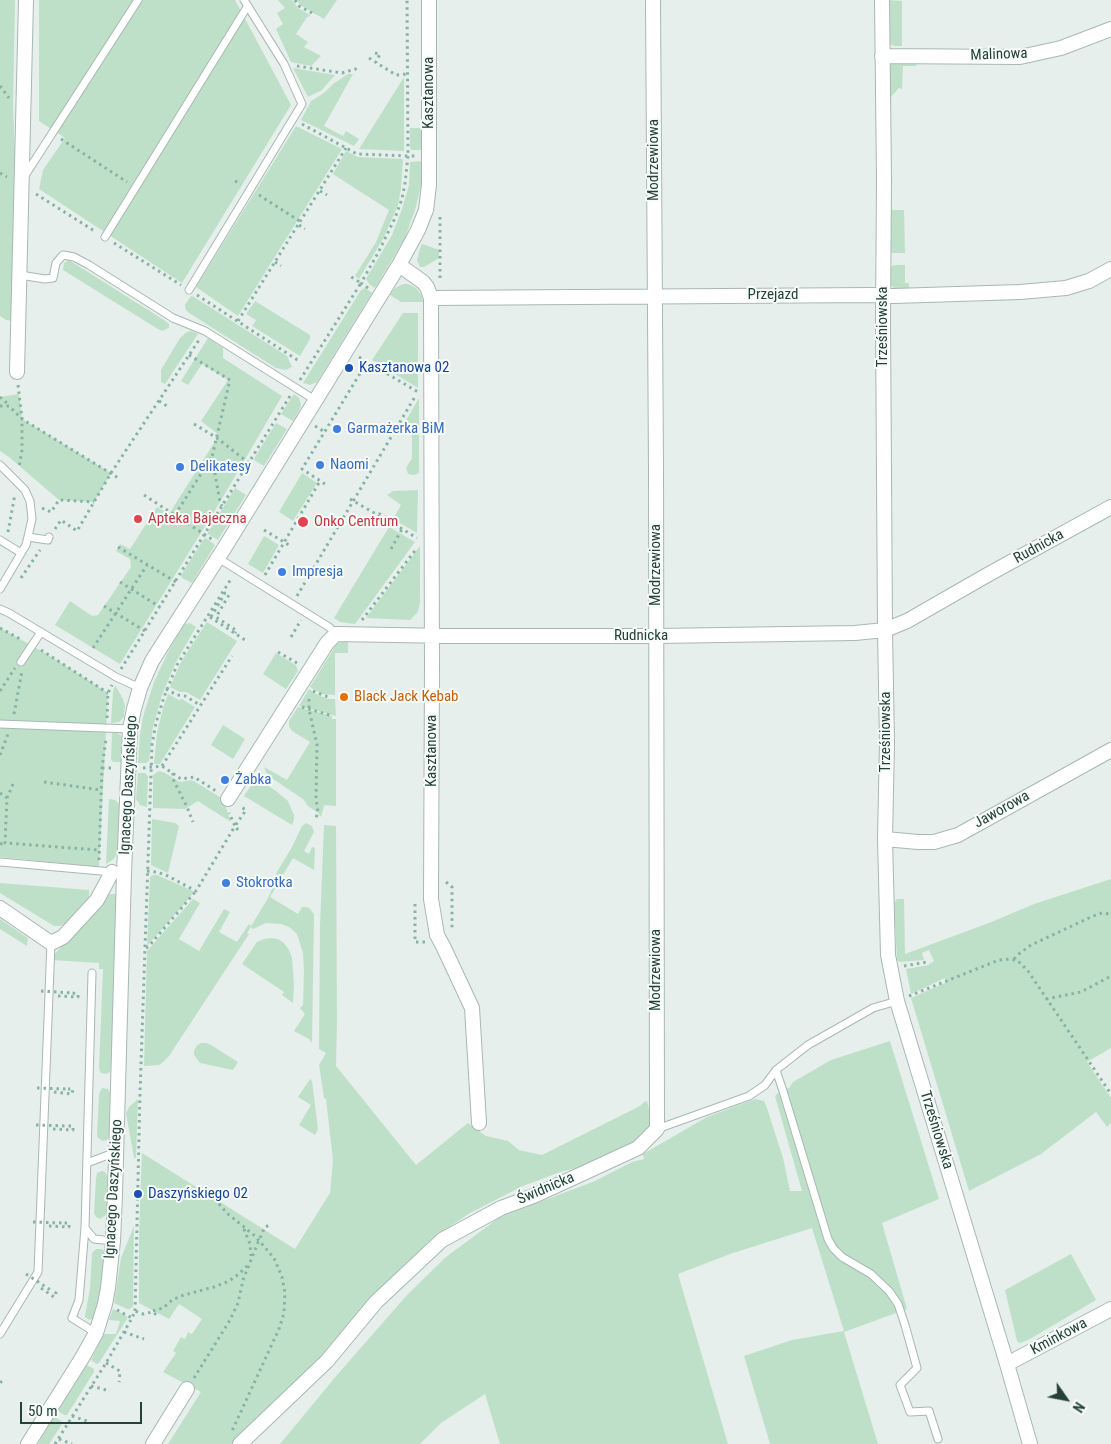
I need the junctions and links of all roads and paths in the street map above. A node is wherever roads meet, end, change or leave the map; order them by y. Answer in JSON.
{"nodes":[{"id":1,"x":26,"y":0,"type":"edge"},
{"id":2,"x":138,"y":0,"type":"edge"},
{"id":3,"x":244,"y":0,"type":"edge"},
{"id":4,"x":294,"y":0,"type":"edge"},
{"id":5,"x":407,"y":0,"type":"edge"},
{"id":6,"x":429,"y":0,"type":"edge"},
{"id":7,"x":653,"y":0,"type":"edge"},
{"id":8,"x":882,"y":0,"type":"edge"},
{"id":9,"x":247,"y":8,"type":"junction"},
{"id":10,"x":312,"y":13,"type":"dead end"},
{"id":11,"x":1111,"y":29,"type":"edge"},
{"id":12,"x":375,"y":53,"type":"dead end"},
{"id":13,"x":882,"y":56,"type":"junction"},
{"id":14,"x":369,"y":58,"type":"dead end"},
{"id":15,"x":376,"y":62,"type":"junction"},
{"id":16,"x":284,"y":64,"type":"junction"},
{"id":17,"x":359,"y":68,"type":"dead end"},
{"id":18,"x":407,"y":74,"type":"junction"},
{"id":19,"x":0,"y":86,"type":"edge"},
{"id":20,"x":13,"y":105,"type":"dead end"},
{"id":21,"x":292,"y":118,"type":"junction"},
{"id":22,"x":52,"y":134,"type":"junction"},
{"id":23,"x":346,"y":148,"type":"junction"},
{"id":24,"x":22,"y":184,"type":"junction"},
{"id":25,"x":429,"y":185,"type":"joint"},
{"id":26,"x":136,"y":188,"type":"junction"},
{"id":27,"x":250,"y":189,"type":"junction"},
{"id":28,"x":320,"y":191,"type":"junction"},
{"id":29,"x":327,"y":195,"type":"dead end"},
{"id":30,"x":300,"y":224,"type":"junction"},
{"id":31,"x":305,"y":229,"type":"dead end"},
{"id":32,"x":105,"y":237,"type":"junction"},
{"id":33,"x":275,"y":262,"type":"junction"},
{"id":34,"x":399,"y":265,"type":"junction"},
{"id":35,"x":281,"y":266,"type":"dead end"},
{"id":36,"x":1111,"y":269,"type":"edge"},
{"id":37,"x":20,"y":275,"type":"junction"},
{"id":38,"x":348,"y":275,"type":"dead end"},
{"id":39,"x":189,"y":290,"type":"junction"},
{"id":40,"x":883,"y":295,"type":"junction"},
{"id":41,"x":655,"y":296,"type":"junction"},
{"id":42,"x":431,"y":298,"type":"junction"},
{"id":43,"x":238,"y":321,"type":"junction"},
{"id":44,"x":205,"y":331,"type":"junction"},
{"id":45,"x":189,"y":355,"type":"junction"},
{"id":46,"x":356,"y":355,"type":"dead end"},
{"id":47,"x":299,"y":361,"type":"dead end"},
{"id":48,"x":367,"y":362,"type":"junction"},
{"id":49,"x":17,"y":372,"type":"dead end"},
{"id":50,"x":296,"y":387,"type":"junction"},
{"id":51,"x":0,"y":397,"type":"edge"},
{"id":52,"x":315,"y":400,"type":"junction"},
{"id":53,"x":159,"y":401,"type":"junction"},
{"id":54,"x":334,"y":403,"type":"dead end"},
{"id":55,"x":0,"y":406,"type":"edge"},
{"id":56,"x":9,"y":406,"type":"junction"},
{"id":57,"x":340,"y":407,"type":"junction"},
{"id":58,"x":170,"y":408,"type":"dead end"},
{"id":59,"x":194,"y":424,"type":"dead end"},
{"id":60,"x":312,"y":424,"type":"dead end"},
{"id":61,"x":325,"y":432,"type":"junction"},
{"id":62,"x":217,"y":438,"type":"junction"},
{"id":63,"x":212,"y":457,"type":"junction"},
{"id":64,"x":248,"y":463,"type":"junction"},
{"id":65,"x":0,"y":465,"type":"edge"},
{"id":66,"x":111,"y":474,"type":"junction"},
{"id":67,"x":120,"y":479,"type":"dead end"},
{"id":68,"x":320,"y":480,"type":"junction"},
{"id":69,"x":325,"y":484,"type":"dead end"},
{"id":70,"x":144,"y":495,"type":"dead end"},
{"id":71,"x":352,"y":500,"type":"junction"},
{"id":72,"x":30,"y":501,"type":"junction"},
{"id":73,"x":94,"y":502,"type":"junction"},
{"id":74,"x":222,"y":506,"type":"junction"},
{"id":75,"x":1111,"y":507,"type":"edge"},
{"id":76,"x":366,"y":509,"type":"dead end"},
{"id":77,"x":376,"y":515,"type":"junction"},
{"id":78,"x":176,"y":516,"type":"junction"},
{"id":79,"x":402,"y":529,"type":"junction"},
{"id":80,"x":264,"y":530,"type":"dead end"},
{"id":81,"x":205,"y":534,"type":"junction"},
{"id":82,"x":412,"y":535,"type":"dead end"},
{"id":83,"x":28,"y":537,"type":"junction"},
{"id":84,"x":49,"y":538,"type":"junction"},
{"id":85,"x":0,"y":540,"type":"edge"},
{"id":86,"x":422,"y":541,"type":"dead end"},
{"id":87,"x":284,"y":542,"type":"junction"},
{"id":88,"x":289,"y":544,"type":"dead end"},
{"id":89,"x":118,"y":547,"type":"dead end"},
{"id":90,"x":391,"y":550,"type":"dead end"},
{"id":91,"x":221,"y":552,"type":"junction"},
{"id":92,"x":21,"y":553,"type":"junction"},
{"id":93,"x":147,"y":565,"type":"junction"},
{"id":94,"x":234,"y":574,"type":"dead end"},
{"id":95,"x":120,"y":582,"type":"dead end"},
{"id":96,"x":176,"y":582,"type":"junction"},
{"id":97,"x":18,"y":583,"type":"dead end"},
{"id":98,"x":260,"y":584,"type":"junction"},
{"id":99,"x":0,"y":589,"type":"edge"},
{"id":100,"x":131,"y":589,"type":"junction"},
{"id":101,"x":298,"y":595,"type":"dead end"},
{"id":102,"x":104,"y":606,"type":"dead end"},
{"id":103,"x":160,"y":607,"type":"junction"},
{"id":104,"x":0,"y":609,"type":"edge"},
{"id":105,"x":116,"y":613,"type":"junction"},
{"id":106,"x":209,"y":616,"type":"junction"},
{"id":107,"x":360,"y":622,"type":"dead end"},
{"id":108,"x":298,"y":625,"type":"dead end"},
{"id":109,"x":0,"y":628,"type":"edge"},
{"id":110,"x":885,"y":630,"type":"junction"},
{"id":111,"x":145,"y":631,"type":"junction"},
{"id":112,"x":41,"y":632,"type":"junction"},
{"id":113,"x":236,"y":633,"type":"junction"},
{"id":114,"x":336,"y":634,"type":"junction"},
{"id":115,"x":432,"y":635,"type":"junction"},
{"id":116,"x":656,"y":636,"type":"junction"},
{"id":117,"x":291,"y":637,"type":"dead end"},
{"id":118,"x":245,"y":640,"type":"dead end"},
{"id":119,"x":32,"y":645,"type":"junction"},
{"id":120,"x":93,"y":648,"type":"dead end"},
{"id":121,"x":232,"y":656,"type":"dead end"},
{"id":122,"x":21,"y":662,"type":"junction"},
{"id":123,"x":116,"y":677,"type":"junction"},
{"id":124,"x":140,"y":688,"type":"junction"},
{"id":125,"x":309,"y":688,"type":"dead end"},
{"id":126,"x":166,"y":689,"type":"junction"},
{"id":127,"x":0,"y":691,"type":"edge"},
{"id":128,"x":108,"y":693,"type":"junction"},
{"id":129,"x":326,"y":696,"type":"dead end"},
{"id":130,"x":331,"y":697,"type":"dead end"},
{"id":131,"x":290,"y":703,"type":"junction"},
{"id":132,"x":200,"y":705,"type":"junction"},
{"id":133,"x":309,"y":709,"type":"junction"},
{"id":134,"x":333,"y":716,"type":"dead end"},
{"id":135,"x":0,"y":724,"type":"edge"},
{"id":136,"x":12,"y":724,"type":"junction"},
{"id":137,"x":107,"y":729,"type":"junction"},
{"id":138,"x":130,"y":729,"type":"junction"},
{"id":139,"x":1111,"y":750,"type":"edge"},
{"id":140,"x":0,"y":755,"type":"edge"},
{"id":141,"x":162,"y":766,"type":"junction"},
{"id":142,"x":151,"y":768,"type":"junction"},
{"id":143,"x":172,"y":773,"type":"junction"},
{"id":144,"x":181,"y":779,"type":"dead end"},
{"id":145,"x":44,"y":782,"type":"dead end"},
{"id":146,"x":13,"y":784,"type":"dead end"},
{"id":147,"x":102,"y":790,"type":"junction"},
{"id":148,"x":0,"y":793,"type":"edge"},
{"id":149,"x":6,"y":798,"type":"junction"},
{"id":150,"x":228,"y":799,"type":"joint"},
{"id":151,"x":315,"y":821,"type":"dead end"},
{"id":152,"x":193,"y":822,"type":"dead end"},
{"id":153,"x":885,"y":840,"type":"junction"},
{"id":154,"x":5,"y":843,"type":"junction"},
{"id":155,"x":0,"y":844,"type":"edge"},
{"id":156,"x":99,"y":850,"type":"junction"},
{"id":157,"x":0,"y":862,"type":"edge"},
{"id":158,"x":112,"y":872,"type":"junction"},
{"id":159,"x":147,"y":872,"type":"junction"},
{"id":160,"x":443,"y":879,"type":"dead end"},
{"id":161,"x":196,"y":891,"type":"junction"},
{"id":162,"x":0,"y":908,"type":"edge"},
{"id":163,"x":1111,"y":914,"type":"edge"},
{"id":164,"x":51,"y":943,"type":"junction"},
{"id":165,"x":443,"y":946,"type":"junction"},
{"id":166,"x":145,"y":949,"type":"junction"},
{"id":167,"x":1014,"y":959,"type":"junction"},
{"id":168,"x":92,"y":973,"type":"dead end"},
{"id":169,"x":1111,"y":976,"type":"edge"},
{"id":170,"x":40,"y":991,"type":"dead end"},
{"id":171,"x":66,"y":996,"type":"dead end"},
{"id":172,"x":903,"y":998,"type":"junction"},
{"id":173,"x":1046,"y":999,"type":"junction"},
{"id":174,"x":776,"y":1070,"type":"junction"},
{"id":175,"x":37,"y":1088,"type":"dead end"},
{"id":176,"x":62,"y":1093,"type":"dead end"},
{"id":177,"x":1111,"y":1094,"type":"edge"},
{"id":178,"x":478,"y":1123,"type":"dead end"},
{"id":179,"x":36,"y":1125,"type":"dead end"},
{"id":180,"x":657,"y":1129,"type":"junction"},
{"id":181,"x":61,"y":1130,"type":"dead end"},
{"id":182,"x":116,"y":1152,"type":"junction"},
{"id":183,"x":87,"y":1163,"type":"junction"},
{"id":184,"x":216,"y":1192,"type":"dead end"},
{"id":185,"x":32,"y":1222,"type":"dead end"},
{"id":186,"x":270,"y":1225,"type":"dead end"},
{"id":187,"x":57,"y":1226,"type":"dead end"},
{"id":188,"x":85,"y":1228,"type":"junction"},
{"id":189,"x":244,"y":1228,"type":"junction"},
{"id":190,"x":259,"y":1240,"type":"junction"},
{"id":191,"x":112,"y":1241,"type":"junction"},
{"id":192,"x":250,"y":1264,"type":"junction"},
{"id":193,"x":26,"y":1274,"type":"dead end"},
{"id":194,"x":44,"y":1290,"type":"dead end"},
{"id":195,"x":1111,"y":1309,"type":"edge"},
{"id":196,"x":135,"y":1311,"type":"junction"},
{"id":197,"x":152,"y":1312,"type":"junction"},
{"id":198,"x":157,"y":1315,"type":"dead end"},
{"id":199,"x":124,"y":1332,"type":"junction"},
{"id":200,"x":96,"y":1333,"type":"junction"},
{"id":201,"x":0,"y":1334,"type":"edge"},
{"id":202,"x":144,"y":1339,"type":"dead end"},
{"id":203,"x":106,"y":1362,"type":"junction"},
{"id":204,"x":1007,"y":1364,"type":"junction"},
{"id":205,"x":119,"y":1382,"type":"dead end"},
{"id":206,"x":91,"y":1386,"type":"junction"},
{"id":207,"x":188,"y":1389,"type":"joint"},
{"id":208,"x":110,"y":1391,"type":"dead end"},
{"id":209,"x":72,"y":1416,"type":"junction"},
{"id":210,"x":90,"y":1422,"type":"dead end"},
{"id":211,"x":231,"y":1433,"type":"dead end"},
{"id":212,"x":59,"y":1438,"type":"junction"},
{"id":213,"x":938,"y":1439,"type":"dead end"},
{"id":214,"x":28,"y":1444,"type":"edge"},
{"id":215,"x":55,"y":1444,"type":"edge"},
{"id":216,"x":72,"y":1444,"type":"edge"},
{"id":217,"x":153,"y":1444,"type":"edge"},
{"id":218,"x":240,"y":1444,"type":"edge"},
{"id":219,"x":1030,"y":1444,"type":"edge"}],
"edges":[{"from":1,"to":24,"type":"street"},
{"from":2,"to":22,"type":"lane"},
{"from":3,"to":9,"type":"lane"},
{"from":4,"to":10,"type":"path"},
{"from":5,"to":18,"type":"path"},
{"from":6,"to":25,"type":"street","name":"Kasztanowa"},
{"from":7,"to":41,"type":"street","name":"Modrzewiowa"},
{"from":8,"to":13,"type":"street","name":"Trześniowska"},
{"from":9,"to":16,"type":"lane"},
{"from":9,"to":26,"type":"lane"},
{"from":11,"to":13,"type":"street","name":"Malinowa"},
{"from":12,"to":15,"type":"path"},
{"from":13,"to":40,"type":"street","name":"Trześniowska"},
{"from":14,"to":15,"type":"path"},
{"from":15,"to":18,"type":"path"},
{"from":16,"to":17,"type":"path"},
{"from":16,"to":21,"type":"lane"},
{"from":18,"to":23,"type":"path"},
{"from":19,"to":20,"type":"path"},
{"from":21,"to":23,"type":"path"},
{"from":21,"to":27,"type":"lane"},
{"from":22,"to":24,"type":"lane"},
{"from":22,"to":26,"type":"path"},
{"from":23,"to":28,"type":"path"},
{"from":24,"to":32,"type":"path"},
{"from":24,"to":37,"type":"street"},
{"from":25,"to":34,"type":"street","name":"Ignacego Daszyńskiego"},
{"from":26,"to":32,"type":"lane"},
{"from":27,"to":30,"type":"path"},
{"from":27,"to":39,"type":"lane"},
{"from":28,"to":29,"type":"path"},
{"from":28,"to":30,"type":"path"},
{"from":30,"to":31,"type":"path"},
{"from":30,"to":33,"type":"path"},
{"from":32,"to":39,"type":"path"},
{"from":33,"to":35,"type":"path"},
{"from":33,"to":43,"type":"path"},
{"from":34,"to":42,"type":"street"},
{"from":34,"to":52,"type":"street","name":"Ignacego Daszyńskiego"},
{"from":36,"to":40,"type":"street","name":"Przejazd"},
{"from":37,"to":44,"type":"lane"},
{"from":37,"to":49,"type":"street"},
{"from":38,"to":50,"type":"path"},
{"from":39,"to":43,"type":"path"},
{"from":40,"to":41,"type":"street","name":"Przejazd"},
{"from":40,"to":110,"type":"street","name":"Trześniowska"},
{"from":41,"to":42,"type":"street","name":"Przejazd"},
{"from":41,"to":116,"type":"street","name":"Modrzewiowa"},
{"from":42,"to":115,"type":"street","name":"Kasztanowa"},
{"from":43,"to":47,"type":"path"},
{"from":44,"to":45,"type":"path"},
{"from":44,"to":50,"type":"lane"},
{"from":45,"to":53,"type":"path"},
{"from":45,"to":62,"type":"path"},
{"from":46,"to":48,"type":"path"},
{"from":48,"to":57,"type":"path"},
{"from":48,"to":71,"type":"path"},
{"from":50,"to":52,"type":"lane"},
{"from":50,"to":64,"type":"path"},
{"from":51,"to":56,"type":"path"},
{"from":52,"to":91,"type":"street","name":"Ignacego Daszyńskiego"},
{"from":53,"to":58,"type":"path"},
{"from":53,"to":66,"type":"path"},
{"from":54,"to":57,"type":"path"},
{"from":55,"to":56,"type":"path"},
{"from":56,"to":66,"type":"path"},
{"from":57,"to":61,"type":"path"},
{"from":59,"to":62,"type":"path"},
{"from":60,"to":61,"type":"path"},
{"from":61,"to":68,"type":"path"},
{"from":62,"to":63,"type":"path"},
{"from":62,"to":64,"type":"path"},
{"from":63,"to":74,"type":"path"},
{"from":63,"to":78,"type":"path"},
{"from":64,"to":74,"type":"path"},
{"from":65,"to":72,"type":"lane"},
{"from":66,"to":67,"type":"path"},
{"from":66,"to":73,"type":"path"},
{"from":68,"to":69,"type":"path"},
{"from":68,"to":87,"type":"path"},
{"from":70,"to":78,"type":"path"},
{"from":71,"to":77,"type":"path"},
{"from":71,"to":101,"type":"path"},
{"from":72,"to":73,"type":"path"},
{"from":72,"to":83,"type":"lane"},
{"from":73,"to":84,"type":"path"},
{"from":74,"to":81,"type":"path"},
{"from":75,"to":110,"type":"street","name":"Rudnicka"},
{"from":76,"to":77,"type":"path"},
{"from":77,"to":79,"type":"path"},
{"from":78,"to":81,"type":"path"},
{"from":79,"to":82,"type":"path"},
{"from":79,"to":90,"type":"path"},
{"from":80,"to":87,"type":"path"},
{"from":81,"to":91,"type":"path"},
{"from":81,"to":96,"type":"path"},
{"from":83,"to":84,"type":"lane"},
{"from":83,"to":92,"type":"lane"},
{"from":84,"to":97,"type":"path"},
{"from":85,"to":92,"type":"lane"},
{"from":86,"to":107,"type":"path"},
{"from":87,"to":88,"type":"path"},
{"from":87,"to":98,"type":"path"},
{"from":89,"to":93,"type":"path"},
{"from":91,"to":98,"type":"lane"},
{"from":91,"to":124,"type":"street","name":"Ignacego Daszyńskiego"},
{"from":92,"to":99,"type":"lane"},
{"from":93,"to":96,"type":"path"},
{"from":93,"to":100,"type":"path"},
{"from":94,"to":106,"type":"path"},
{"from":95,"to":100,"type":"path"},
{"from":96,"to":103,"type":"path"},
{"from":98,"to":114,"type":"lane"},
{"from":100,"to":103,"type":"path"},
{"from":100,"to":105,"type":"path"},
{"from":102,"to":105,"type":"path"},
{"from":103,"to":111,"type":"path"},
{"from":104,"to":112,"type":"lane"},
{"from":105,"to":111,"type":"path"},
{"from":105,"to":120,"type":"path"},
{"from":106,"to":113,"type":"path"},
{"from":106,"to":113,"type":"path"},
{"from":106,"to":126,"type":"path"},
{"from":108,"to":117,"type":"path"},
{"from":109,"to":119,"type":"path"},
{"from":110,"to":116,"type":"street","name":"Rudnicka"},
{"from":110,"to":153,"type":"street","name":"Trześniowska"},
{"from":111,"to":123,"type":"path"},
{"from":112,"to":119,"type":"lane"},
{"from":112,"to":123,"type":"lane"},
{"from":113,"to":118,"type":"path"},
{"from":114,"to":115,"type":"street","name":"Rudnicka"},
{"from":114,"to":131,"type":"street"},
{"from":115,"to":116,"type":"street","name":"Rudnicka"},
{"from":115,"to":165,"type":"street","name":"Kasztanowa"},
{"from":116,"to":180,"type":"street","name":"Modrzewiowa"},
{"from":119,"to":122,"type":"lane"},
{"from":119,"to":128,"type":"path"},
{"from":121,"to":132,"type":"path"},
{"from":122,"to":127,"type":"path"},
{"from":122,"to":136,"type":"path"},
{"from":123,"to":124,"type":"lane"},
{"from":123,"to":128,"type":"path"},
{"from":124,"to":138,"type":"street","name":"Ignacego Daszyńskiego"},
{"from":125,"to":133,"type":"path"},
{"from":126,"to":132,"type":"path"},
{"from":126,"to":142,"type":"path"},
{"from":128,"to":137,"type":"path"},
{"from":129,"to":130,"type":"path"},
{"from":131,"to":133,"type":"path"},
{"from":131,"to":150,"type":"street"},
{"from":132,"to":141,"type":"path"},
{"from":133,"to":134,"type":"path"},
{"from":133,"to":151,"type":"path"},
{"from":135,"to":136,"type":"lane"},
{"from":136,"to":137,"type":"lane"},
{"from":136,"to":140,"type":"path"},
{"from":137,"to":138,"type":"lane"},
{"from":137,"to":147,"type":"path"},
{"from":138,"to":158,"type":"street","name":"Ignacego Daszyńskiego"},
{"from":139,"to":153,"type":"street","name":"Jaworowa"},
{"from":141,"to":142,"type":"path"},
{"from":141,"to":143,"type":"path"},
{"from":142,"to":159,"type":"path"},
{"from":143,"to":144,"type":"path"},
{"from":143,"to":152,"type":"path"},
{"from":145,"to":147,"type":"path"},
{"from":146,"to":149,"type":"path"},
{"from":147,"to":156,"type":"path"},
{"from":148,"to":149,"type":"path"},
{"from":149,"to":154,"type":"path"},
{"from":150,"to":161,"type":"path"},
{"from":153,"to":172,"type":"street","name":"Trześniowska"},
{"from":154,"to":155,"type":"path"},
{"from":154,"to":156,"type":"path"},
{"from":156,"to":158,"type":"path"},
{"from":157,"to":158,"type":"lane"},
{"from":158,"to":164,"type":"street"},
{"from":158,"to":182,"type":"street","name":"Ignacego Daszyńskiego"},
{"from":159,"to":161,"type":"path"},
{"from":159,"to":166,"type":"path"},
{"from":160,"to":165,"type":"path"},
{"from":161,"to":166,"type":"path"},
{"from":162,"to":164,"type":"street"},
{"from":163,"to":167,"type":"path"},
{"from":164,"to":201,"type":"lane"},
{"from":165,"to":178,"type":"street","name":"Kasztanowa"},
{"from":166,"to":196,"type":"path"},
{"from":167,"to":172,"type":"path"},
{"from":167,"to":173,"type":"path"},
{"from":168,"to":183,"type":"lane"},
{"from":169,"to":173,"type":"path"},
{"from":170,"to":171,"type":"path","bridge":true},
{"from":172,"to":174,"type":"lane","name":"Świdnicka"},
{"from":172,"to":204,"type":"street","name":"Trześniowska"},
{"from":173,"to":177,"type":"path"},
{"from":174,"to":180,"type":"lane","name":"Świdnicka"},
{"from":174,"to":213,"type":"lane"},
{"from":175,"to":176,"type":"path","bridge":true},
{"from":179,"to":181,"type":"path","bridge":true},
{"from":180,"to":218,"type":"street","name":"Świdnicka"},
{"from":182,"to":183,"type":"lane"},
{"from":182,"to":191,"type":"street","name":"Ignacego Daszyńskiego"},
{"from":183,"to":188,"type":"lane"},
{"from":184,"to":189,"type":"path"},
{"from":185,"to":187,"type":"path","bridge":true},
{"from":186,"to":190,"type":"path"},
{"from":188,"to":191,"type":"lane"},
{"from":188,"to":200,"type":"lane"},
{"from":189,"to":190,"type":"path"},
{"from":189,"to":192,"type":"path"},
{"from":190,"to":192,"type":"path"},
{"from":190,"to":211,"type":"path"},
{"from":191,"to":200,"type":"street","name":"Ignacego Daszyńskiego"},
{"from":192,"to":197,"type":"path"},
{"from":192,"to":207,"type":"path"},
{"from":193,"to":194,"type":"path","bridge":true},
{"from":195,"to":204,"type":"street","name":"Kminkowa"},
{"from":196,"to":197,"type":"path"},
{"from":196,"to":199,"type":"path"},
{"from":197,"to":198,"type":"path"},
{"from":199,"to":202,"type":"path"},
{"from":199,"to":203,"type":"path"},
{"from":200,"to":214,"type":"street","name":"Ignacego Daszyńskiego"},
{"from":203,"to":205,"type":"path"},
{"from":203,"to":206,"type":"path"},
{"from":204,"to":219,"type":"street","name":"Trześniowska"},
{"from":206,"to":208,"type":"path"},
{"from":206,"to":209,"type":"path"},
{"from":207,"to":217,"type":"street"},
{"from":209,"to":210,"type":"path"},
{"from":209,"to":212,"type":"path"},
{"from":212,"to":215,"type":"path"},
{"from":212,"to":216,"type":"path"}]}
